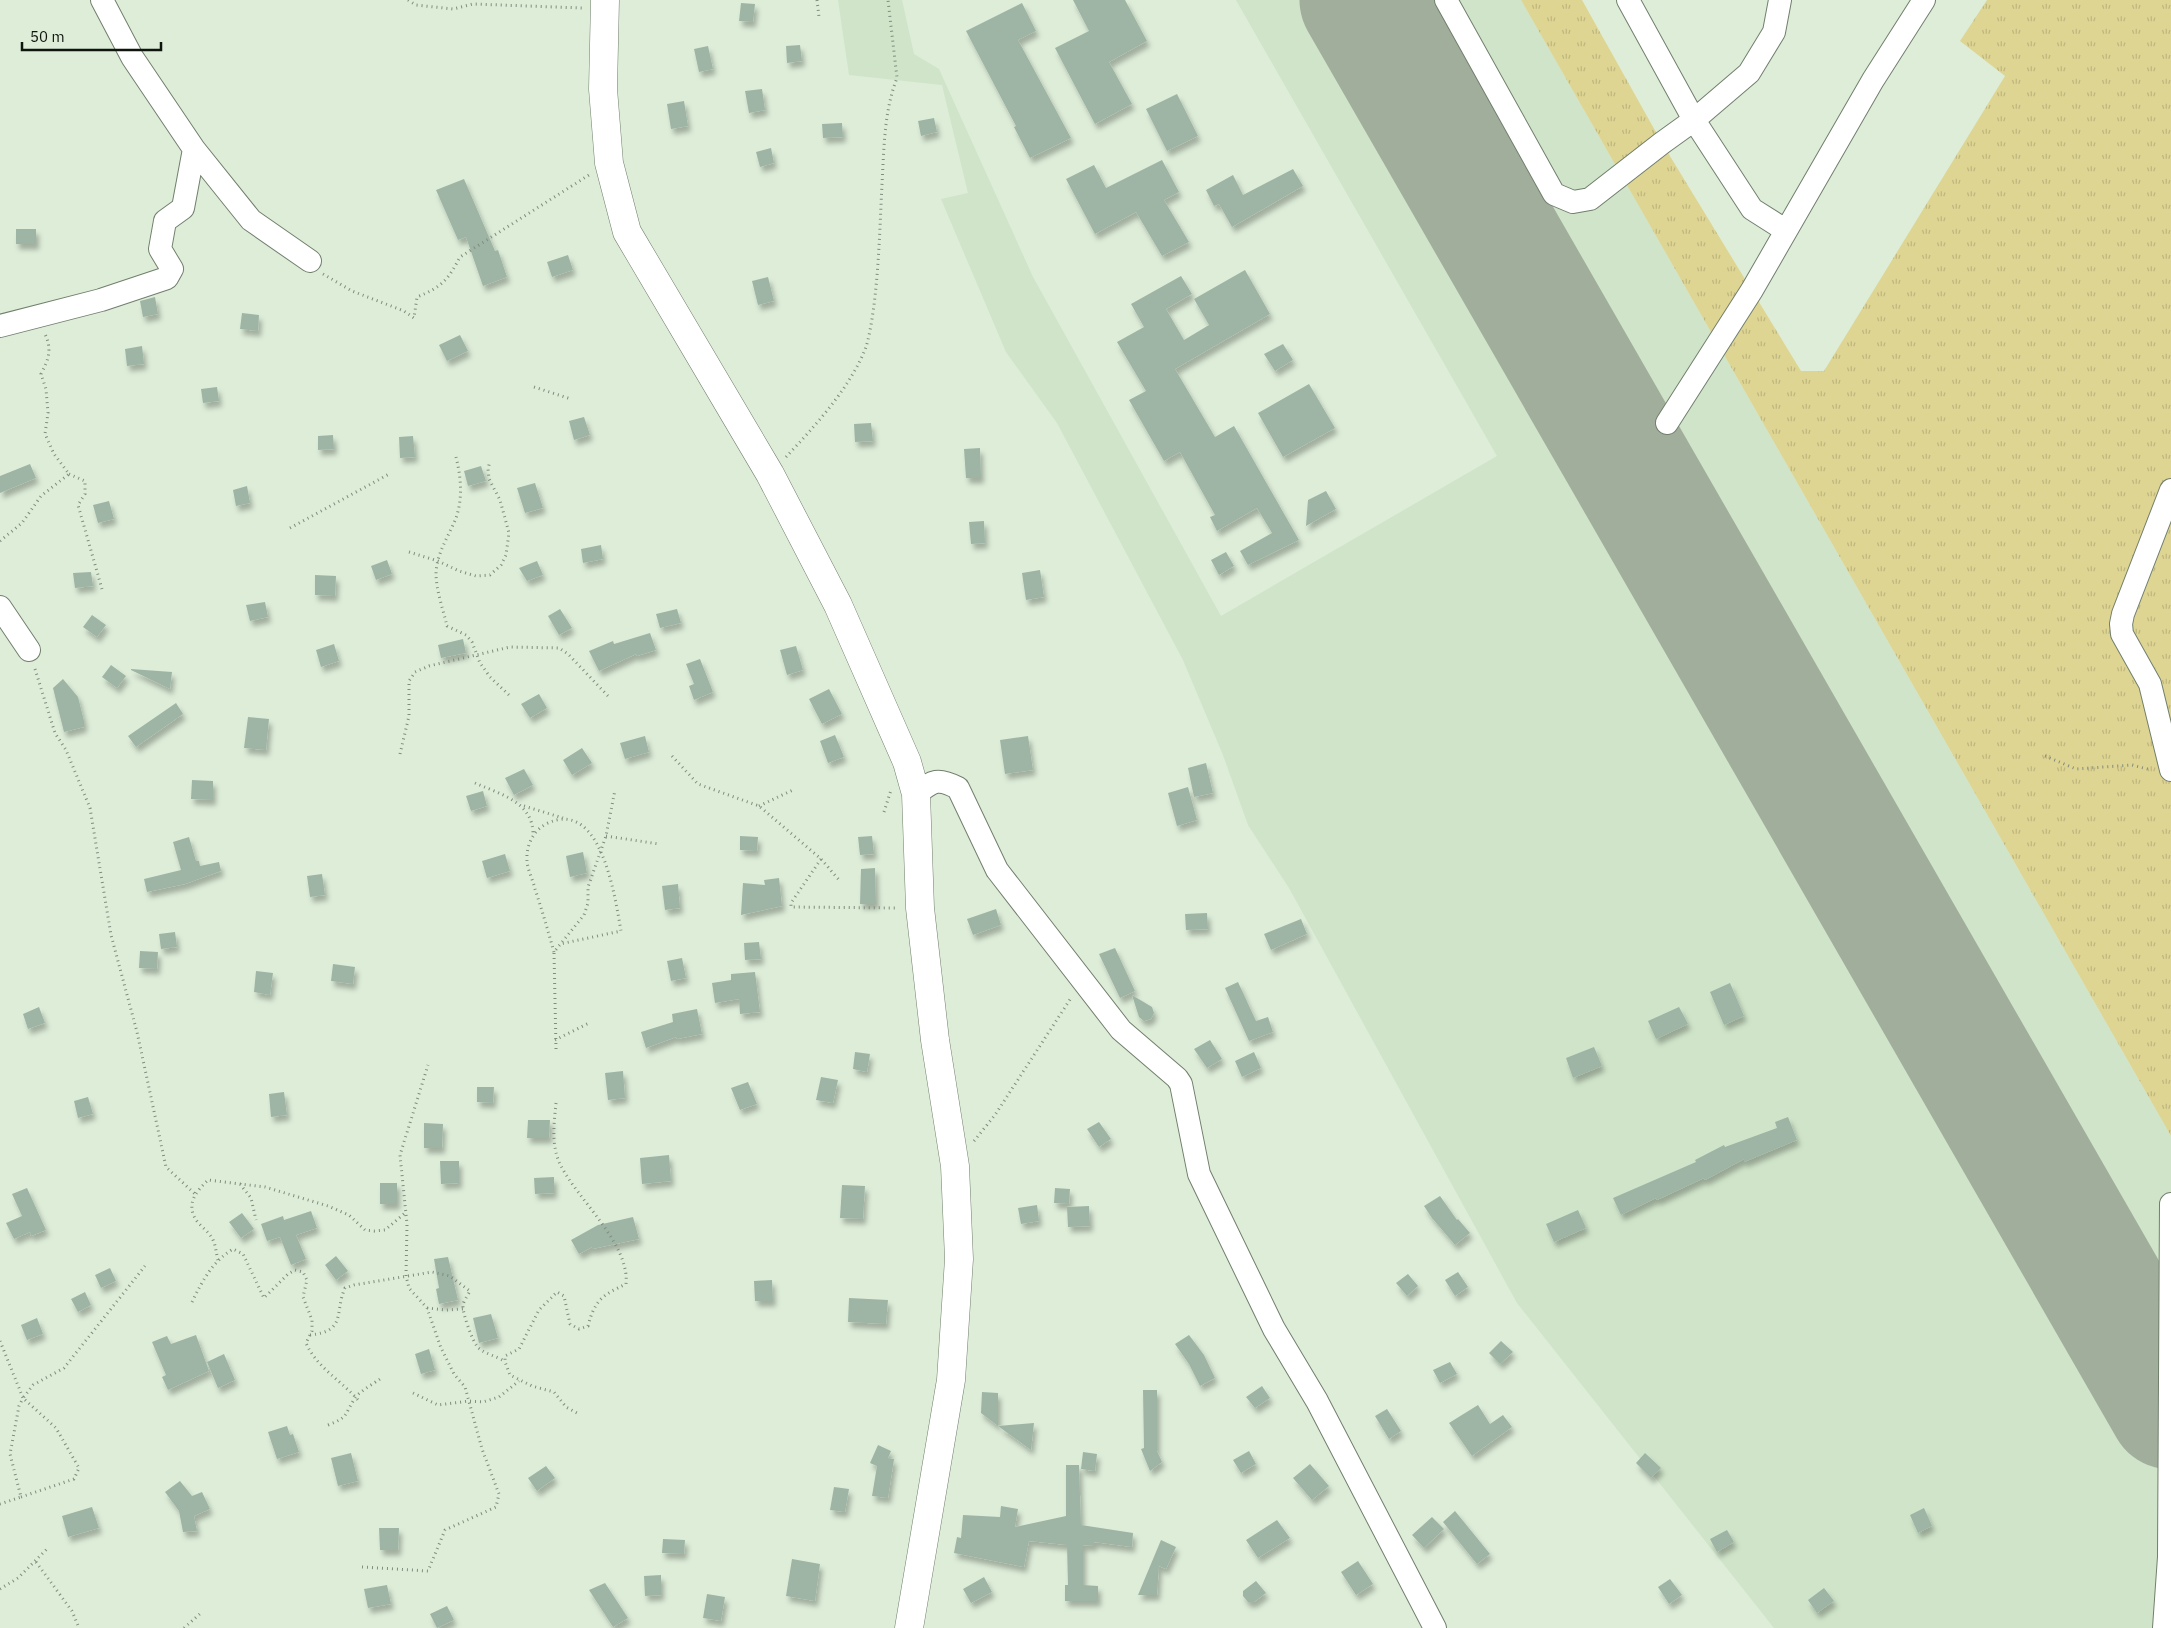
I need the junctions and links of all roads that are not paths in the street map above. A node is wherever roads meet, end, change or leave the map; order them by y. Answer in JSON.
{"nodes":[{"id":1,"x":102,"y":0,"type":"edge"},
{"id":2,"x":1446,"y":0,"type":"edge"},
{"id":3,"x":1628,"y":0,"type":"edge"},
{"id":4,"x":1780,"y":0,"type":"edge"},
{"id":5,"x":1924,"y":0,"type":"edge"},
{"id":6,"x":605,"y":4,"type":"edge"},
{"id":7,"x":1694,"y":120,"type":"junction"},
{"id":8,"x":194,"y":149,"type":"junction"},
{"id":9,"x":1785,"y":230,"type":"junction"},
{"id":10,"x":310,"y":262,"type":"road end"},
{"id":11,"x":0,"y":326,"type":"edge"},
{"id":12,"x":1667,"y":423,"type":"dead end"},
{"id":13,"x":2171,"y":490,"type":"edge"},
{"id":14,"x":0,"y":607,"type":"edge"},
{"id":15,"x":29,"y":650,"type":"road end"},
{"id":16,"x":2163,"y":771,"type":"edge"},
{"id":17,"x":916,"y":794,"type":"junction"},
{"id":18,"x":2171,"y":1204,"type":"edge"},
{"id":19,"x":909,"y":1628,"type":"edge"},
{"id":20,"x":1435,"y":1628,"type":"edge"},
{"id":21,"x":2164,"y":1628,"type":"edge"}],
"edges":[{"from":1,"to":8,"type":"street"},
{"from":2,"to":7,"type":"street"},
{"from":3,"to":7,"type":"street"},
{"from":4,"to":7,"type":"street"},
{"from":5,"to":9,"type":"street"},
{"from":6,"to":17,"type":"main road"},
{"from":7,"to":9,"type":"street"},
{"from":8,"to":10,"type":"street"},
{"from":8,"to":11,"type":"street"},
{"from":9,"to":12,"type":"street"},
{"from":13,"to":16,"type":"street"},
{"from":14,"to":15,"type":"street"},
{"from":17,"to":19,"type":"main road"},
{"from":17,"to":20,"type":"street"},
{"from":18,"to":21,"type":"street"}]}
